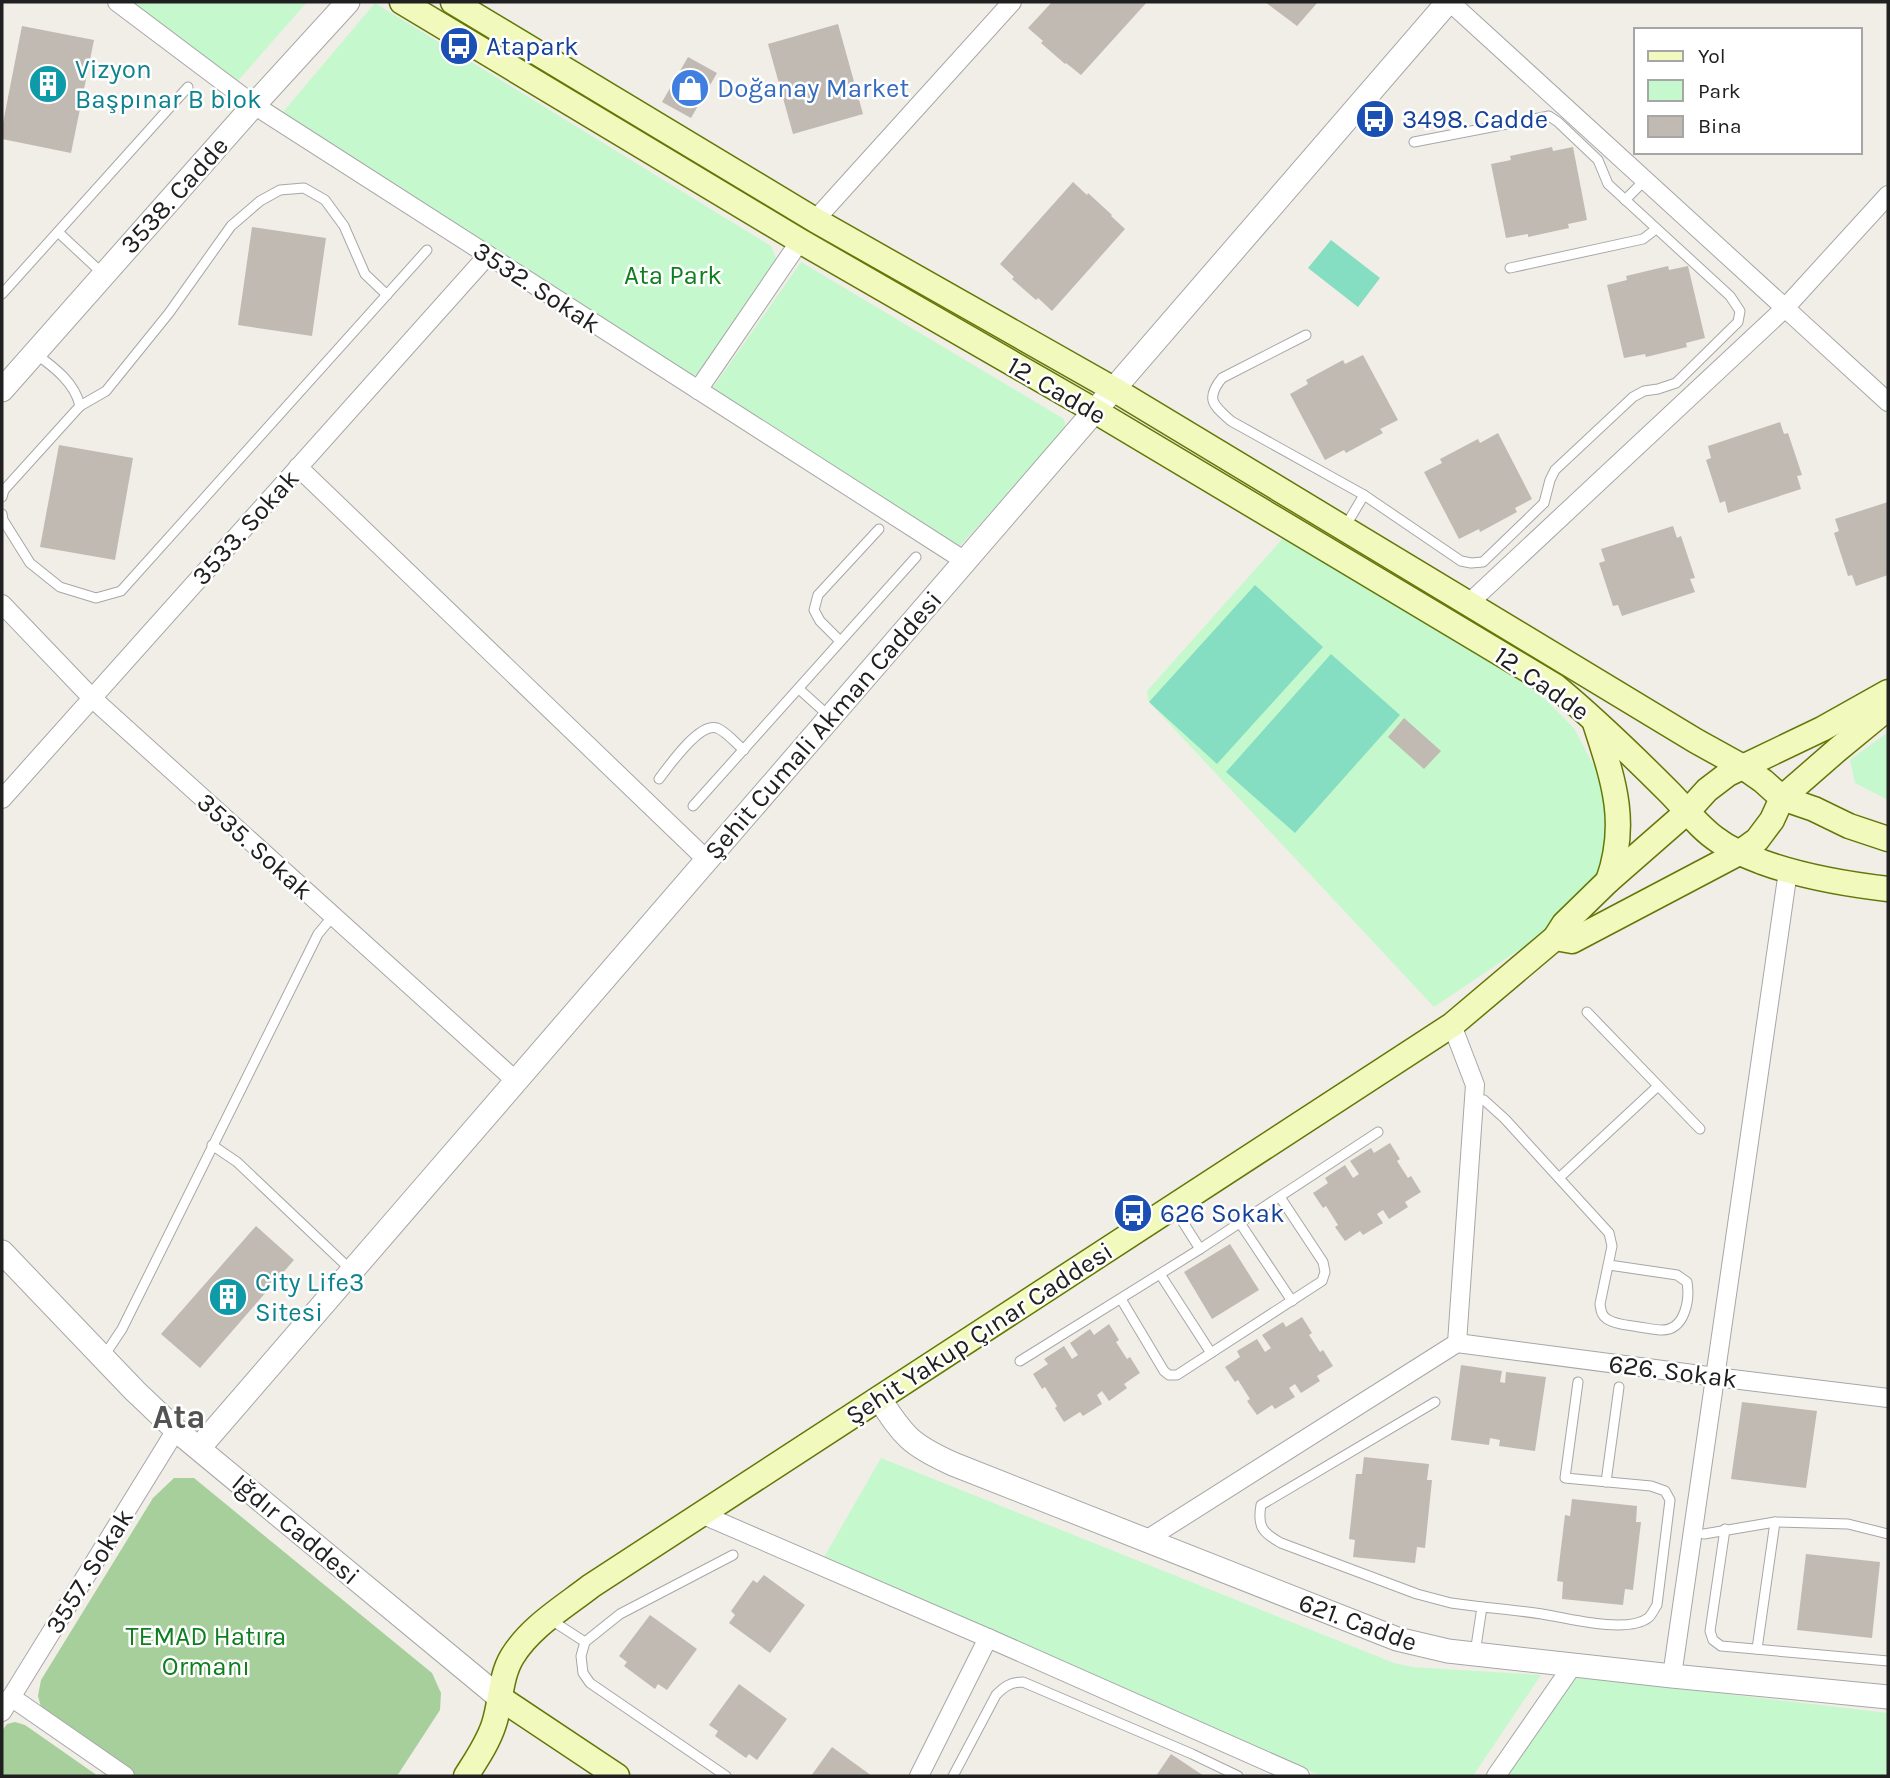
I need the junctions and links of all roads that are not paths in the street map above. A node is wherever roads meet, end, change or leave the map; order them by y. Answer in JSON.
{"nodes":[{"id":1,"x":117,"y":2,"type":"edge"},
{"id":2,"x":348,"y":2,"type":"edge"},
{"id":3,"x":402,"y":2,"type":"edge"},
{"id":4,"x":453,"y":2,"type":"edge"},
{"id":5,"x":1012,"y":2,"type":"edge"},
{"id":6,"x":1449,"y":2,"type":"edge"},
{"id":7,"x":188,"y":88,"type":"dead end"},
{"id":8,"x":254,"y":105,"type":"junction"},
{"id":9,"x":1414,"y":142,"type":"dead end"},
{"id":10,"x":1645,"y":180,"type":"junction"},
{"id":11,"x":1888,"y":195,"type":"edge"},
{"id":12,"x":1625,"y":200,"type":"junction"},
{"id":13,"x":815,"y":220,"type":"junction"},
{"id":14,"x":1656,"y":229,"type":"junction"},
{"id":15,"x":58,"y":232,"type":"junction"},
{"id":16,"x":800,"y":241,"type":"junction"},
{"id":17,"x":427,"y":250,"type":"dead end"},
{"id":18,"x":488,"y":255,"type":"junction"},
{"id":19,"x":1510,"y":268,"type":"dead end"},
{"id":20,"x":104,"y":275,"type":"junction"},
{"id":21,"x":2,"y":294,"type":"edge"},
{"id":22,"x":387,"y":295,"type":"junction"},
{"id":23,"x":1785,"y":308,"type":"junction"},
{"id":24,"x":1306,"y":335,"type":"dead end"},
{"id":25,"x":35,"y":353,"type":"junction"},
{"id":26,"x":2,"y":390,"type":"edge"},
{"id":27,"x":698,"y":390,"type":"junction"},
{"id":28,"x":1115,"y":390,"type":"junction"},
{"id":29,"x":1888,"y":402,"type":"edge"},
{"id":30,"x":80,"y":406,"type":"junction"},
{"id":31,"x":1095,"y":411,"type":"junction"},
{"id":32,"x":298,"y":467,"type":"junction"},
{"id":33,"x":1364,"y":495,"type":"junction"},
{"id":34,"x":2,"y":497,"type":"edge"},
{"id":35,"x":2,"y":514,"type":"edge"},
{"id":36,"x":879,"y":529,"type":"dead end"},
{"id":37,"x":1344,"y":529,"type":"junction"},
{"id":38,"x":916,"y":556,"type":"dead end"},
{"id":39,"x":965,"y":561,"type":"junction"},
{"id":40,"x":2,"y":604,"type":"edge"},
{"id":41,"x":1468,"y":604,"type":"junction"},
{"id":42,"x":840,"y":641,"type":"junction"},
{"id":43,"x":799,"y":690,"type":"junction"},
{"id":44,"x":1888,"y":692,"type":"edge"},
{"id":45,"x":92,"y":698,"type":"junction"},
{"id":46,"x":1888,"y":708,"type":"edge"},
{"id":47,"x":831,"y":717,"type":"junction"},
{"id":48,"x":1594,"y":719,"type":"junction"},
{"id":49,"x":744,"y":750,"type":"junction"},
{"id":50,"x":1743,"y":767,"type":"junction"},
{"id":51,"x":659,"y":779,"type":"dead end"},
{"id":52,"x":2,"y":799,"type":"edge"},
{"id":53,"x":1782,"y":799,"type":"junction"},
{"id":54,"x":693,"y":806,"type":"dead end"},
{"id":55,"x":1688,"y":811,"type":"junction"},
{"id":56,"x":1888,"y":839,"type":"edge"},
{"id":57,"x":1739,"y":853,"type":"junction"},
{"id":58,"x":707,"y":860,"type":"junction"},
{"id":59,"x":1788,"y":871,"type":"junction"},
{"id":60,"x":1608,"y":881,"type":"junction"},
{"id":61,"x":1888,"y":889,"type":"edge"},
{"id":62,"x":333,"y":916,"type":"junction"},
{"id":63,"x":1555,"y":938,"type":"junction"},
{"id":64,"x":1587,"y":1012,"type":"dead end"},
{"id":65,"x":1452,"y":1024,"type":"junction"},
{"id":66,"x":516,"y":1081,"type":"junction"},
{"id":67,"x":1658,"y":1086,"type":"junction"},
{"id":68,"x":1474,"y":1099,"type":"junction"},
{"id":69,"x":1700,"y":1129,"type":"dead end"},
{"id":70,"x":1378,"y":1132,"type":"dead end"},
{"id":71,"x":212,"y":1145,"type":"junction"},
{"id":72,"x":1559,"y":1178,"type":"junction"},
{"id":73,"x":1280,"y":1197,"type":"junction"},
{"id":74,"x":1173,"y":1207,"type":"junction"},
{"id":75,"x":1240,"y":1223,"type":"junction"},
{"id":76,"x":1200,"y":1249,"type":"junction"},
{"id":77,"x":2,"y":1252,"type":"edge"},
{"id":78,"x":1609,"y":1265,"type":"junction"},
{"id":79,"x":352,"y":1271,"type":"junction"},
{"id":80,"x":1160,"y":1274,"type":"junction"},
{"id":81,"x":1121,"y":1298,"type":"junction"},
{"id":82,"x":1292,"y":1301,"type":"junction"},
{"id":83,"x":1457,"y":1343,"type":"junction"},
{"id":84,"x":1211,"y":1353,"type":"junction"},
{"id":85,"x":103,"y":1357,"type":"junction"},
{"id":86,"x":1020,"y":1361,"type":"dead end"},
{"id":87,"x":1716,"y":1377,"type":"junction"},
{"id":88,"x":1578,"y":1382,"type":"dead end"},
{"id":89,"x":1619,"y":1387,"type":"dead end"},
{"id":90,"x":878,"y":1398,"type":"junction"},
{"id":91,"x":1888,"y":1398,"type":"edge"},
{"id":92,"x":1435,"y":1402,"type":"dead end"},
{"id":93,"x":176,"y":1430,"type":"junction"},
{"id":94,"x":199,"y":1448,"type":"junction"},
{"id":95,"x":1606,"y":1482,"type":"junction"},
{"id":96,"x":701,"y":1514,"type":"junction"},
{"id":97,"x":1774,"y":1522,"type":"junction"},
{"id":98,"x":1725,"y":1530,"type":"junction"},
{"id":99,"x":1704,"y":1534,"type":"dead end"},
{"id":100,"x":1888,"y":1534,"type":"edge"},
{"id":101,"x":1146,"y":1540,"type":"junction"},
{"id":102,"x":733,"y":1555,"type":"dead end"},
{"id":103,"x":1482,"y":1607,"type":"junction"},
{"id":104,"x":549,"y":1619,"type":"junction"},
{"id":105,"x":988,"y":1638,"type":"junction"},
{"id":106,"x":584,"y":1642,"type":"junction"},
{"id":107,"x":1757,"y":1648,"type":"junction"},
{"id":108,"x":1475,"y":1654,"type":"junction"},
{"id":109,"x":1888,"y":1661,"type":"edge"},
{"id":110,"x":1573,"y":1665,"type":"junction"},
{"id":111,"x":1672,"y":1676,"type":"junction"},
{"id":112,"x":1888,"y":1697,"type":"edge"},
{"id":113,"x":500,"y":1698,"type":"junction"},
{"id":114,"x":6,"y":1704,"type":"edge"},
{"id":115,"x":125,"y":1776,"type":"edge"},
{"id":116,"x":466,"y":1776,"type":"edge"},
{"id":117,"x":617,"y":1776,"type":"edge"},
{"id":118,"x":726,"y":1776,"type":"edge"},
{"id":119,"x":919,"y":1776,"type":"edge"},
{"id":120,"x":953,"y":1776,"type":"edge"},
{"id":121,"x":1238,"y":1776,"type":"edge"},
{"id":122,"x":1300,"y":1776,"type":"edge"},
{"id":123,"x":1496,"y":1776,"type":"edge"}],
"edges":[{"from":1,"to":8,"type":"street","name":"3532. Sokak"},
{"from":2,"to":8,"type":"street","name":"3538. Cadde"},
{"from":3,"to":16,"type":"main road","name":"12. Cadde"},
{"from":4,"to":13,"type":"main road","name":"12. Cadde"},
{"from":5,"to":13,"type":"street"},
{"from":6,"to":10,"type":"street"},
{"from":6,"to":28,"type":"street","name":"Şehit Cumali Akman Caddesi"},
{"from":7,"to":15,"type":"lane"},
{"from":8,"to":18,"type":"street","name":"3532. Sokak"},
{"from":8,"to":20,"type":"street","name":"3538. Cadde"},
{"from":9,"to":12,"type":"lane"},
{"from":10,"to":12,"type":"lane"},
{"from":10,"to":23,"type":"street"},
{"from":11,"to":23,"type":"street"},
{"from":12,"to":14,"type":"lane"},
{"from":13,"to":28,"type":"main road","name":"12. Cadde"},
{"from":14,"to":19,"type":"lane"},
{"from":14,"to":33,"type":"lane"},
{"from":15,"to":20,"type":"lane"},
{"from":15,"to":21,"type":"lane"},
{"from":16,"to":27,"type":"street"},
{"from":16,"to":31,"type":"main road","name":"12. Cadde"},
{"from":17,"to":22,"type":"lane"},
{"from":18,"to":27,"type":"street","name":"3532. Sokak"},
{"from":18,"to":32,"type":"street","name":"3533. Sokak"},
{"from":20,"to":25,"type":"street","name":"3538. Cadde"},
{"from":22,"to":30,"type":"lane"},
{"from":22,"to":35,"type":"lane"},
{"from":23,"to":29,"type":"street"},
{"from":23,"to":41,"type":"street"},
{"from":24,"to":33,"type":"lane"},
{"from":25,"to":26,"type":"street","name":"3538. Cadde"},
{"from":25,"to":30,"type":"lane"},
{"from":27,"to":39,"type":"street","name":"3532. Sokak"},
{"from":28,"to":31,"type":"street","name":"Şehit Cumali Akman Caddesi"},
{"from":28,"to":37,"type":"main road","name":"12. Cadde"},
{"from":30,"to":34,"type":"lane"},
{"from":31,"to":39,"type":"street","name":"Şehit Cumali Akman Caddesi"},
{"from":31,"to":48,"type":"main road","name":"12. Cadde"},
{"from":32,"to":45,"type":"street","name":"3533. Sokak"},
{"from":32,"to":58,"type":"street"},
{"from":33,"to":37,"type":"lane"},
{"from":36,"to":42,"type":"lane"},
{"from":37,"to":41,"type":"main road","name":"12. Cadde"},
{"from":38,"to":42,"type":"lane"},
{"from":39,"to":47,"type":"street","name":"Şehit Cumali Akman Caddesi"},
{"from":40,"to":45,"type":"street","name":"3535. Sokak"},
{"from":41,"to":50,"type":"main road","name":"12. Cadde"},
{"from":42,"to":43,"type":"lane"},
{"from":43,"to":47,"type":"lane"},
{"from":43,"to":49,"type":"lane"},
{"from":44,"to":50,"type":"main road"},
{"from":45,"to":52,"type":"street","name":"3533. Sokak"},
{"from":45,"to":62,"type":"street","name":"3535. Sokak"},
{"from":46,"to":53,"type":"main road"},
{"from":47,"to":58,"type":"street","name":"Şehit Cumali Akman Caddesi"},
{"from":48,"to":55,"type":"main road","name":"12. Cadde"},
{"from":48,"to":60,"type":"main road"},
{"from":49,"to":51,"type":"lane"},
{"from":49,"to":54,"type":"lane"},
{"from":50,"to":53,"type":"main road"},
{"from":50,"to":55,"type":"main road"},
{"from":53,"to":56,"type":"main road"},
{"from":53,"to":57,"type":"main road"},
{"from":55,"to":57,"type":"main road"},
{"from":55,"to":60,"type":"main road","name":"Şehit Yakup Çınar Caddesi"},
{"from":57,"to":59,"type":"main road"},
{"from":57,"to":63,"type":"main road"},
{"from":58,"to":66,"type":"street","name":"Şehit Cumali Akman Caddesi"},
{"from":59,"to":61,"type":"main road"},
{"from":59,"to":87,"type":"street"},
{"from":60,"to":63,"type":"main road","name":"Şehit Yakup Çınar Caddesi"},
{"from":62,"to":66,"type":"street","name":"3535. Sokak"},
{"from":62,"to":71,"type":"lane"},
{"from":63,"to":65,"type":"main road","name":"Şehit Yakup Çınar Caddesi"},
{"from":64,"to":67,"type":"lane"},
{"from":65,"to":68,"type":"street"},
{"from":65,"to":74,"type":"main road","name":"Şehit Yakup Çınar Caddesi"},
{"from":66,"to":79,"type":"street","name":"Şehit Cumali Akman Caddesi"},
{"from":67,"to":69,"type":"lane"},
{"from":67,"to":72,"type":"lane"},
{"from":68,"to":72,"type":"lane"},
{"from":68,"to":83,"type":"street"},
{"from":70,"to":73,"type":"lane"},
{"from":71,"to":79,"type":"lane"},
{"from":71,"to":85,"type":"lane"},
{"from":72,"to":78,"type":"lane"},
{"from":73,"to":75,"type":"lane"},
{"from":73,"to":82,"type":"lane"},
{"from":74,"to":76,"type":"lane"},
{"from":74,"to":90,"type":"main road","name":"Şehit Yakup Çınar Caddesi"},
{"from":75,"to":76,"type":"lane"},
{"from":75,"to":82,"type":"lane"},
{"from":76,"to":80,"type":"lane"},
{"from":77,"to":85,"type":"street","name":"Iğdır Caddesi"},
{"from":78,"to":78,"type":"lane"},
{"from":79,"to":94,"type":"street","name":"Şehit Cumali Akman Caddesi"},
{"from":80,"to":81,"type":"lane"},
{"from":80,"to":84,"type":"lane"},
{"from":81,"to":84,"type":"lane"},
{"from":81,"to":86,"type":"lane"},
{"from":82,"to":84,"type":"lane"},
{"from":83,"to":87,"type":"street","name":"626. Sokak"},
{"from":83,"to":101,"type":"street"},
{"from":85,"to":93,"type":"street","name":"Iğdır Caddesi"},
{"from":87,"to":91,"type":"street","name":"626. Sokak"},
{"from":87,"to":111,"type":"street"},
{"from":88,"to":95,"type":"lane"},
{"from":89,"to":95,"type":"lane"},
{"from":90,"to":96,"type":"main road","name":"Şehit Yakup Çınar Caddesi"},
{"from":90,"to":101,"type":"street","name":"621. Cadde"},
{"from":92,"to":103,"type":"lane"},
{"from":93,"to":94,"type":"street","name":"Iğdır Caddesi"},
{"from":93,"to":114,"type":"street","name":"3557. Sokak"},
{"from":94,"to":113,"type":"street","name":"Iğdır Caddesi"},
{"from":95,"to":103,"type":"lane"},
{"from":96,"to":104,"type":"main road","name":"Şehit Yakup Çınar Caddesi"},
{"from":96,"to":105,"type":"street"},
{"from":97,"to":98,"type":"lane"},
{"from":97,"to":100,"type":"lane"},
{"from":97,"to":107,"type":"lane"},
{"from":98,"to":99,"type":"lane"},
{"from":98,"to":107,"type":"lane"},
{"from":101,"to":108,"type":"street","name":"621. Cadde"},
{"from":102,"to":106,"type":"lane"},
{"from":103,"to":108,"type":"lane"},
{"from":104,"to":106,"type":"lane"},
{"from":104,"to":113,"type":"main road","name":"Şehit Yakup Çınar Caddesi"},
{"from":105,"to":119,"type":"street"},
{"from":105,"to":122,"type":"street"},
{"from":106,"to":118,"type":"lane"},
{"from":107,"to":109,"type":"lane"},
{"from":108,"to":110,"type":"street","name":"621. Cadde"},
{"from":110,"to":111,"type":"street","name":"621. Cadde"},
{"from":110,"to":123,"type":"street"},
{"from":111,"to":112,"type":"street","name":"621. Cadde"},
{"from":113,"to":116,"type":"main road","name":"Şehit Yakup Çınar Caddesi"},
{"from":113,"to":117,"type":"main road","name":"Iğdır Caddesi"},
{"from":114,"to":115,"type":"street"},
{"from":120,"to":121,"type":"lane"}]}
